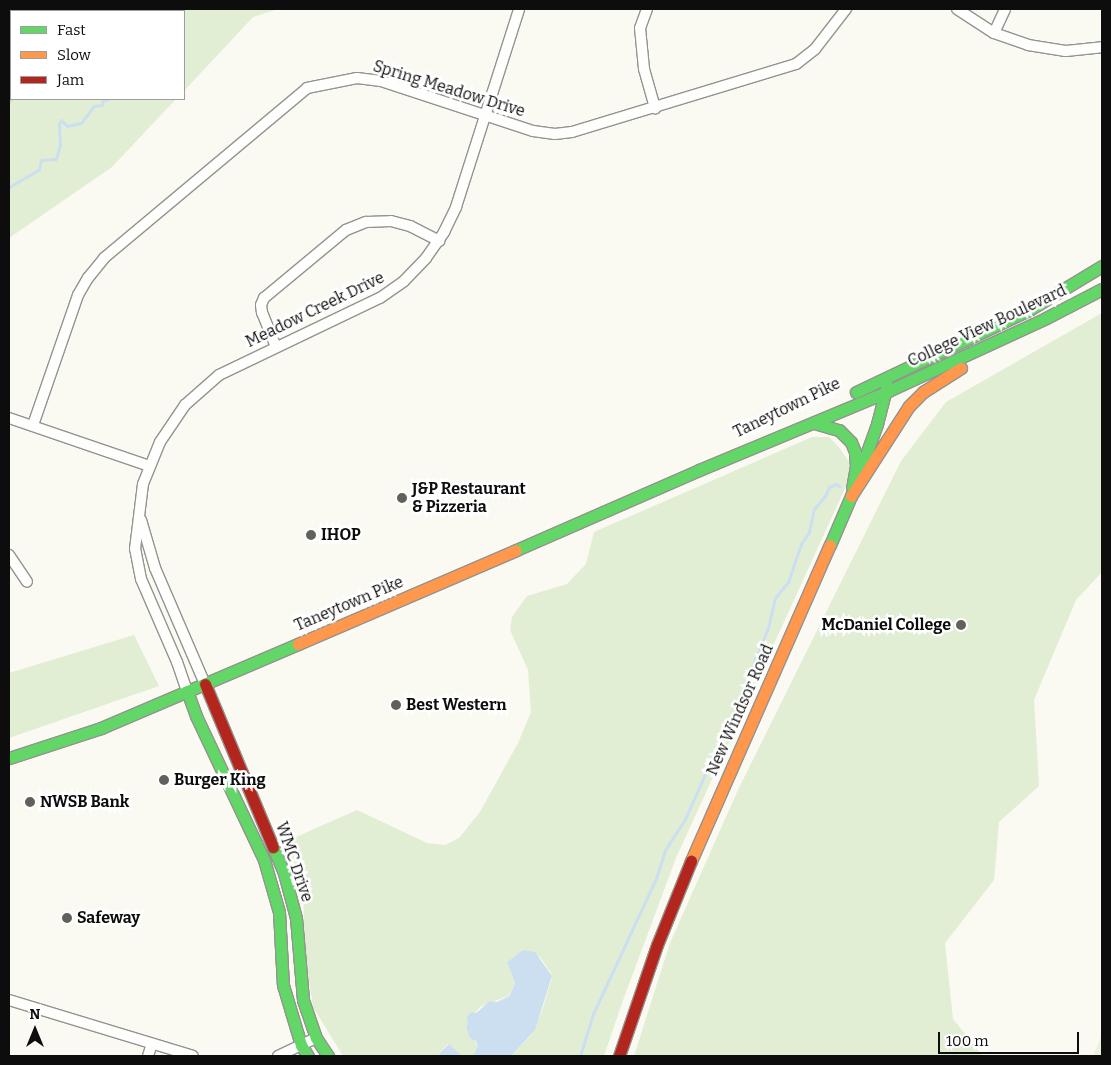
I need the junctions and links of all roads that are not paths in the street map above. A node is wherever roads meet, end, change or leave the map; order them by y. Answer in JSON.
{"nodes":[{"id":1,"x":519,"y":9,"type":"edge"},
{"id":2,"x":648,"y":9,"type":"edge"},
{"id":3,"x":846,"y":9,"type":"edge"},
{"id":4,"x":957,"y":9,"type":"edge"},
{"id":5,"x":1005,"y":9,"type":"edge"},
{"id":6,"x":994,"y":33,"type":"junction"},
{"id":7,"x":1102,"y":47,"type":"edge"},
{"id":8,"x":655,"y":108,"type":"junction"},
{"id":9,"x":485,"y":116,"type":"junction"},
{"id":10,"x":439,"y":241,"type":"junction"},
{"id":11,"x":1102,"y":266,"type":"edge"},
{"id":12,"x":1102,"y":291,"type":"edge"},
{"id":13,"x":1046,"y":318,"type":"junction"},
{"id":14,"x":276,"y":347,"type":"junction"},
{"id":15,"x":889,"y":376,"type":"junction"},
{"id":16,"x":886,"y":392,"type":"junction"},
{"id":17,"x":9,"y":418,"type":"edge"},
{"id":18,"x":814,"y":423,"type":"junction"},
{"id":19,"x":33,"y":425,"type":"junction"},
{"id":20,"x":149,"y":466,"type":"junction"},
{"id":21,"x":699,"y":470,"type":"junction"},
{"id":22,"x":851,"y":496,"type":"junction"},
{"id":23,"x":139,"y":506,"type":"junction"},
{"id":24,"x":9,"y":556,"type":"edge"},
{"id":25,"x":27,"y":582,"type":"dead end"},
{"id":26,"x":205,"y":684,"type":"junction"},
{"id":27,"x":187,"y":692,"type":"junction"},
{"id":28,"x":9,"y":758,"type":"edge"},
{"id":29,"x":9,"y":1000,"type":"edge"},
{"id":30,"x":316,"y":1038,"type":"junction"},
{"id":31,"x":152,"y":1044,"type":"junction"},
{"id":32,"x":301,"y":1045,"type":"junction"},
{"id":33,"x":148,"y":1056,"type":"edge"},
{"id":34,"x":193,"y":1056,"type":"edge"},
{"id":35,"x":278,"y":1056,"type":"edge"},
{"id":36,"x":308,"y":1056,"type":"edge"},
{"id":37,"x":328,"y":1056,"type":"edge"},
{"id":38,"x":619,"y":1056,"type":"edge"}],
"edges":[{"from":1,"to":9,"type":"street","name":"Meadow Creek Drive"},
{"from":2,"to":8,"type":"street"},
{"from":3,"to":8,"type":"street","name":"Spring Meadow Drive"},
{"from":4,"to":6,"type":"street"},
{"from":5,"to":6,"type":"street"},
{"from":6,"to":7,"type":"street"},
{"from":8,"to":9,"type":"street","name":"Spring Meadow Drive"},
{"from":9,"to":10,"type":"street","name":"Meadow Creek Drive"},
{"from":9,"to":19,"type":"street","name":"Spring Meadow Drive"},
{"from":10,"to":14,"type":"street","name":"Meadow Creek Drive"},
{"from":10,"to":14,"type":"street"},
{"from":11,"to":15,"type":"main road","name":"College View Boulevard"},
{"from":12,"to":13,"type":"main road","name":"College View Boulevard"},
{"from":13,"to":16,"type":"main road","name":"College View Boulevard"},
{"from":13,"to":22,"type":"main road"},
{"from":14,"to":20,"type":"street","name":"Meadow Creek Drive"},
{"from":15,"to":16,"type":"main road","name":"New Windsor Road"},
{"from":15,"to":21,"type":"main road","name":"Taneytown Pike"},
{"from":16,"to":18,"type":"main road","name":"Taneytown Pike"},
{"from":16,"to":22,"type":"main road","name":"New Windsor Road"},
{"from":17,"to":19,"type":"street"},
{"from":18,"to":21,"type":"main road","name":"Taneytown Pike"},
{"from":18,"to":22,"type":"main road"},
{"from":19,"to":20,"type":"street"},
{"from":20,"to":23,"type":"street","name":"Meadow Creek Drive"},
{"from":21,"to":26,"type":"main road","name":"Taneytown Pike"},
{"from":22,"to":38,"type":"main road","name":"New Windsor Road"},
{"from":23,"to":26,"type":"street","name":"Meadow Creek Drive"},
{"from":23,"to":27,"type":"street","name":"Meadow Creek Drive"},
{"from":24,"to":25,"type":"street"},
{"from":26,"to":27,"type":"main road","name":"Taneytown Pike"},
{"from":26,"to":30,"type":"main road","name":"WMC Drive"},
{"from":27,"to":28,"type":"main road","name":"Taneytown Pike"},
{"from":27,"to":32,"type":"main road","name":"WMC Drive"},
{"from":29,"to":31,"type":"street"},
{"from":30,"to":32,"type":"street"},
{"from":30,"to":37,"type":"main road","name":"WMC Drive"},
{"from":31,"to":33,"type":"street"},
{"from":31,"to":34,"type":"street"},
{"from":32,"to":35,"type":"street"},
{"from":32,"to":36,"type":"main road","name":"WMC Drive"}]}
